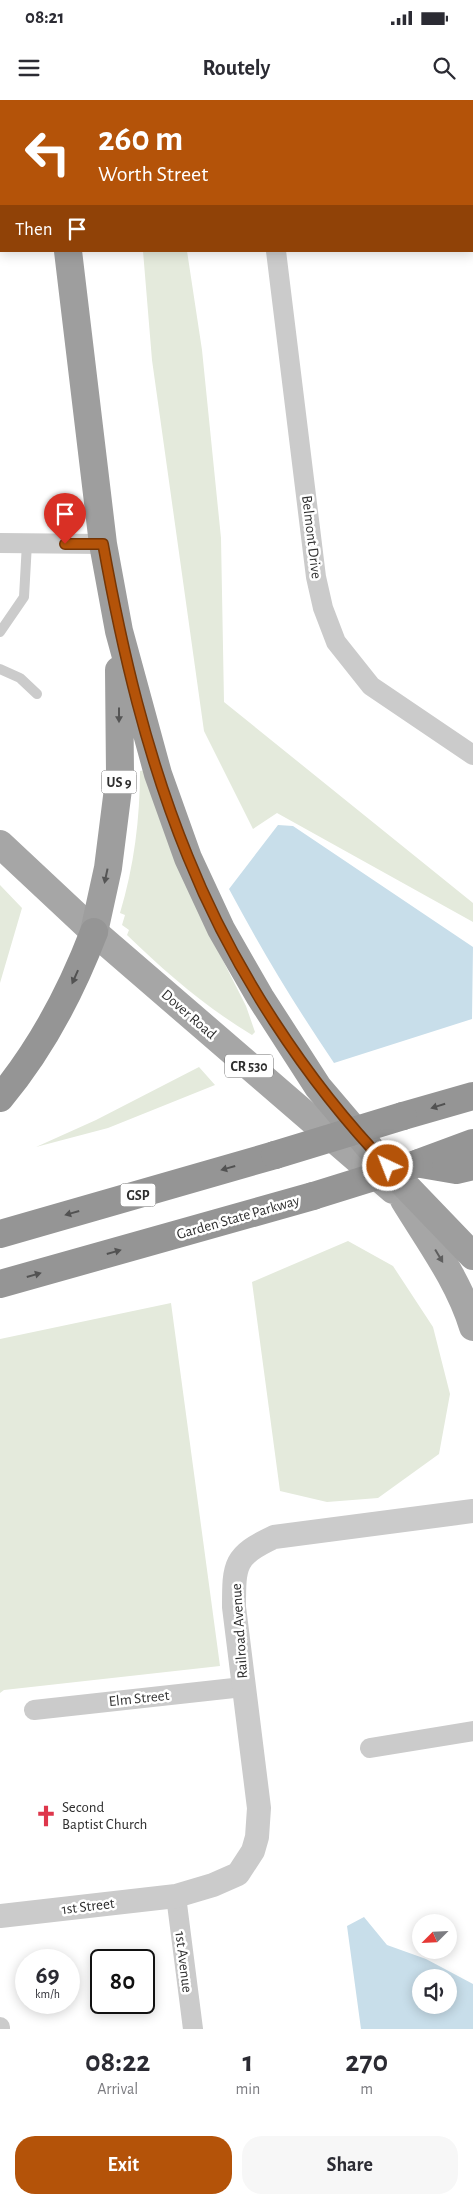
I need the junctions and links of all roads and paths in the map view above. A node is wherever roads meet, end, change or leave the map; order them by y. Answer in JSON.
{"nodes":[{"id":1,"x":68,"y":252,"type":"edge"},
{"id":2,"x":276,"y":252,"type":"edge"},
{"id":3,"x":0,"y":543,"type":"edge"},
{"id":4,"x":27,"y":543,"type":"junction"},
{"id":5,"x":103,"y":544,"type":"junction"},
{"id":6,"x":119,"y":631,"type":"junction"},
{"id":7,"x":0,"y":632,"type":"edge"},
{"id":8,"x":0,"y":669,"type":"edge"},
{"id":9,"x":37,"y":694,"type":"dead end"},
{"id":10,"x":473,"y":755,"type":"edge"},
{"id":11,"x":0,"y":844,"type":"edge"},
{"id":12,"x":94,"y":932,"type":"junction"},
{"id":13,"x":473,"y":1096,"type":"edge"},
{"id":14,"x":0,"y":1098,"type":"edge"},
{"id":15,"x":473,"y":1143,"type":"edge"},
{"id":16,"x":419,"y":1163,"type":"junction"},
{"id":17,"x":473,"y":1166,"type":"edge"},
{"id":18,"x":404,"y":1200,"type":"junction"},
{"id":19,"x":0,"y":1234,"type":"edge"},
{"id":20,"x":473,"y":1257,"type":"edge"},
{"id":21,"x":0,"y":1284,"type":"edge"},
{"id":22,"x":473,"y":1328,"type":"edge"},
{"id":23,"x":473,"y":1511,"type":"edge"},
{"id":24,"x":243,"y":1687,"type":"junction"},
{"id":25,"x":34,"y":1710,"type":"dead end"},
{"id":26,"x":473,"y":1731,"type":"edge"},
{"id":27,"x":370,"y":1748,"type":"dead end"},
{"id":28,"x":176,"y":1896,"type":"junction"},
{"id":29,"x":0,"y":1916,"type":"edge"},
{"id":30,"x":193,"y":2029,"type":"edge"}],
"edges":[{"from":1,"to":5,"type":"highway","number":"US 9"},
{"from":2,"to":10,"type":"street","name":"Belmont Drive"},
{"from":3,"to":4,"type":"street"},
{"from":4,"to":5,"type":"street"},
{"from":4,"to":7,"type":"lane"},
{"from":5,"to":6,"type":"highway","number":"US 9"},
{"from":6,"to":12,"type":"highway","number":"US 9","one_way":true},
{"from":6,"to":20,"type":"highway","number":"US 9"},
{"from":8,"to":9,"type":"lane"},
{"from":11,"to":12,"type":"main road","name":"Dover Road","number":"CR 530"},
{"from":12,"to":14,"type":"highway","number":"US 9","one_way":true},
{"from":12,"to":18,"type":"main road","name":"Dover Road","number":"CR 530"},
{"from":13,"to":19,"type":"highway","number":"GSP","one_way":true,"bridge":true},
{"from":15,"to":16,"type":"highway","name":"Garden State Parkway"},
{"from":16,"to":17,"type":"highway"},
{"from":21,"to":16,"type":"highway","name":"Garden State Parkway","one_way":true,"bridge":true},
{"from":18,"to":20,"type":"main road","name":"Dover Road","number":"CR 530"},
{"from":18,"to":22,"type":"main road","one_way":true},
{"from":23,"to":24,"type":"street","name":"Railroad Avenue"},
{"from":24,"to":25,"type":"street","name":"Elm Street"},
{"from":24,"to":28,"type":"street","name":"Railroad Avenue"},
{"from":26,"to":27,"type":"street"},
{"from":28,"to":29,"type":"street","name":"1st Street"},
{"from":28,"to":30,"type":"street","name":"1st Avenue"}]}
